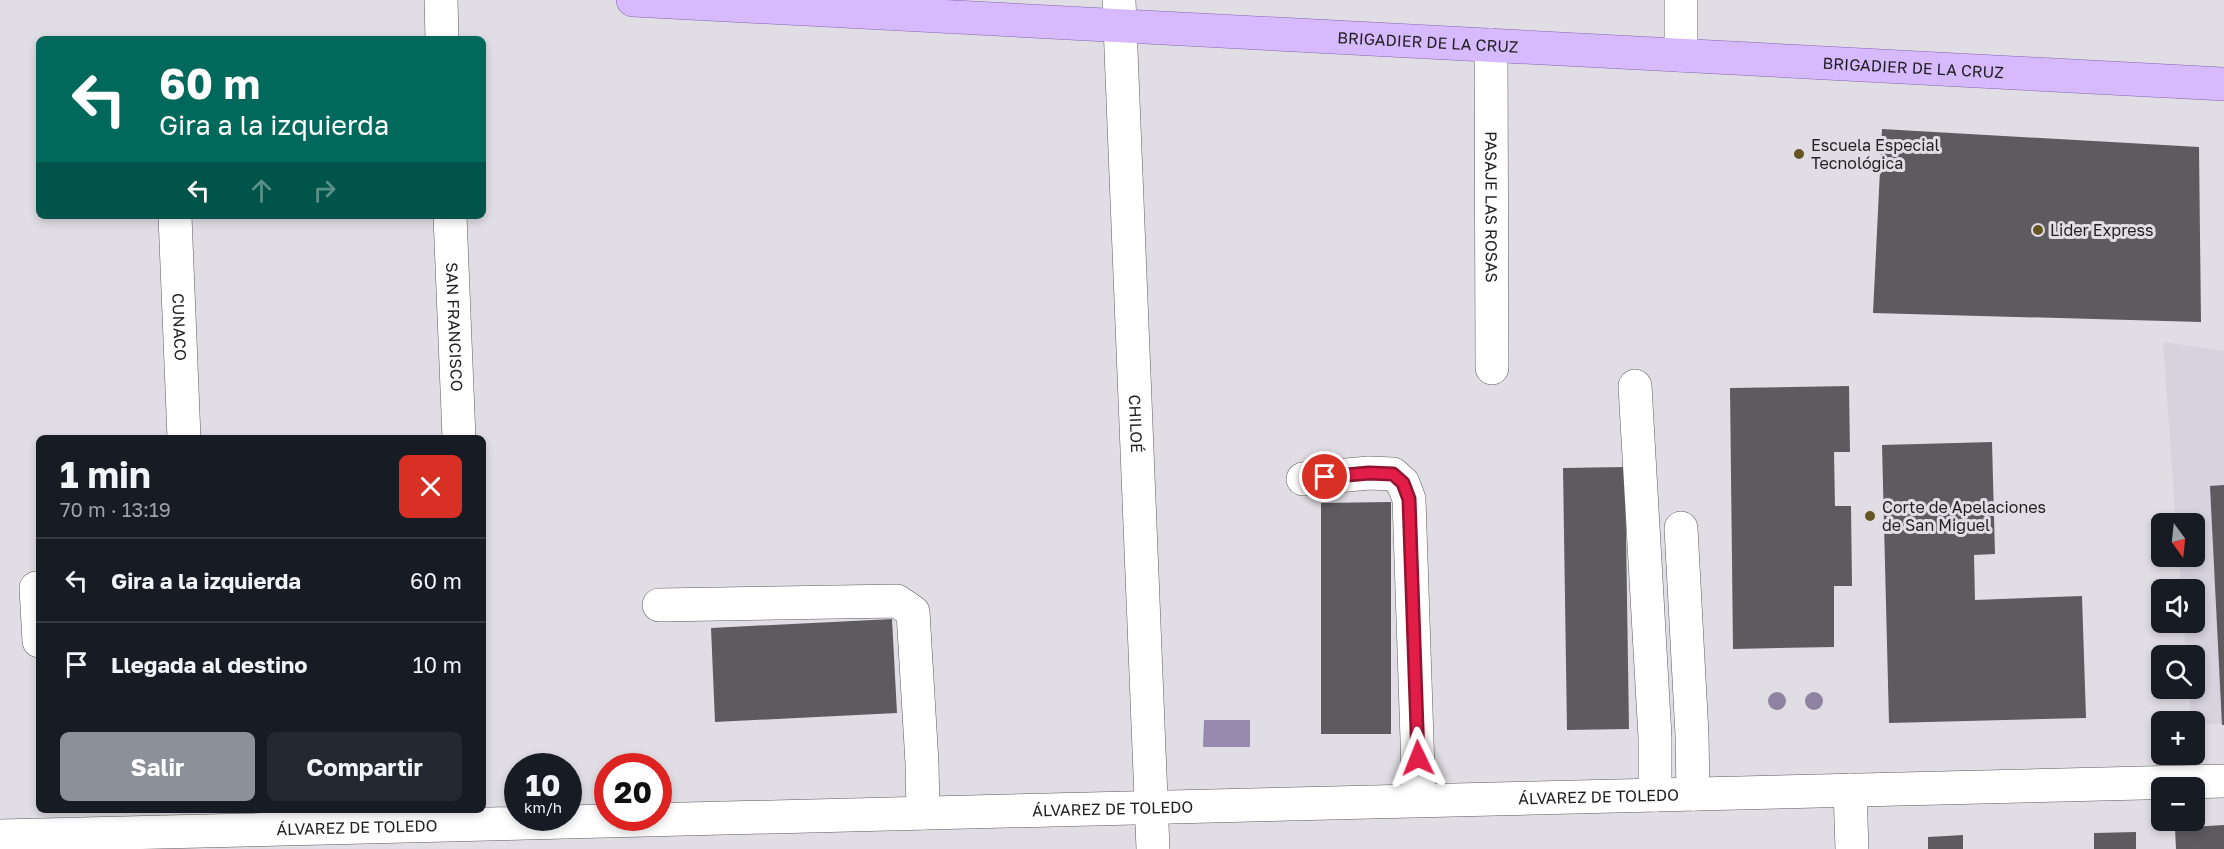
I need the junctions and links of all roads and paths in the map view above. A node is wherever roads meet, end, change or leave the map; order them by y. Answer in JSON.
{"nodes":[{"id":1,"x":441,"y":0,"type":"edge"},
{"id":2,"x":633,"y":0,"type":"edge"},
{"id":3,"x":1681,"y":0,"type":"edge"},
{"id":4,"x":1119,"y":12,"type":"edge"},
{"id":5,"x":442,"y":36,"type":"edge"},
{"id":6,"x":1491,"y":45,"type":"junction"},
{"id":7,"x":1681,"y":55,"type":"junction"},
{"id":8,"x":2223,"y":88,"type":"edge"},
{"id":9,"x":175,"y":219,"type":"edge"},
{"id":10,"x":450,"y":219,"type":"edge"},
{"id":11,"x":1491,"y":368,"type":"dead end"},
{"id":12,"x":1635,"y":386,"type":"dead end"},
{"id":13,"x":184,"y":435,"type":"edge"},
{"id":14,"x":459,"y":435,"type":"edge"},
{"id":15,"x":1304,"y":479,"type":"dead end"},
{"id":16,"x":1681,"y":528,"type":"dead end"},
{"id":17,"x":659,"y":605,"type":"dead end"},
{"id":18,"x":2224,"y":781,"type":"edge"},
{"id":19,"x":1850,"y":790,"type":"junction"},
{"id":20,"x":1693,"y":794,"type":"junction"},
{"id":21,"x":1655,"y":795,"type":"junction"},
{"id":22,"x":1419,"y":800,"type":"junction"},
{"id":23,"x":1152,"y":807,"type":"junction"},
{"id":24,"x":923,"y":813,"type":"junction"},
{"id":25,"x":201,"y":820,"type":"edge"},
{"id":26,"x":49,"y":822,"type":"edge"},
{"id":27,"x":474,"y":828,"type":"edge"},
{"id":28,"x":0,"y":836,"type":"edge"},
{"id":29,"x":1154,"y":849,"type":"edge"},
{"id":30,"x":1852,"y":849,"type":"edge"}],
"edges":[{"from":1,"to":5,"type":"street"},
{"from":2,"to":4,"type":"main road","name":"BRIGADIER DE LA CRUZ"},
{"from":3,"to":7,"type":"street"},
{"from":4,"to":6,"type":"main road","name":"BRIGADIER DE LA CRUZ"},
{"from":4,"to":23,"type":"street","name":"CHILOÉ"},
{"from":6,"to":7,"type":"main road","name":"BRIGADIER DE LA CRUZ"},
{"from":6,"to":11,"type":"street","name":"PASAJE LAS ROSAS"},
{"from":7,"to":8,"type":"main road","name":"BRIGADIER DE LA CRUZ"},
{"from":9,"to":13,"type":"street","name":"CUNACO"},
{"from":10,"to":14,"type":"street","name":"SAN FRANCISCO"},
{"from":12,"to":21,"type":"street"},
{"from":15,"to":22,"type":"street"},
{"from":16,"to":20,"type":"street"},
{"from":17,"to":24,"type":"street"},
{"from":18,"to":19,"type":"street","name":"ÁLVAREZ DE TOLEDO"},
{"from":19,"to":20,"type":"street","name":"ÁLVAREZ DE TOLEDO"},
{"from":19,"to":30,"type":"street"},
{"from":20,"to":21,"type":"street","name":"ÁLVAREZ DE TOLEDO"},
{"from":21,"to":22,"type":"street","name":"ÁLVAREZ DE TOLEDO"},
{"from":22,"to":23,"type":"street","name":"ÁLVAREZ DE TOLEDO"},
{"from":23,"to":24,"type":"street","name":"ÁLVAREZ DE TOLEDO"},
{"from":23,"to":29,"type":"street","name":"CHILOÉ"},
{"from":24,"to":27,"type":"street","name":"ÁLVAREZ DE TOLEDO"},
{"from":25,"to":26,"type":"street","name":"ÁLVAREZ DE TOLEDO"},
{"from":25,"to":27,"type":"street","name":"ÁLVAREZ DE TOLEDO"},
{"from":26,"to":28,"type":"street","name":"ÁLVAREZ DE TOLEDO"}]}
